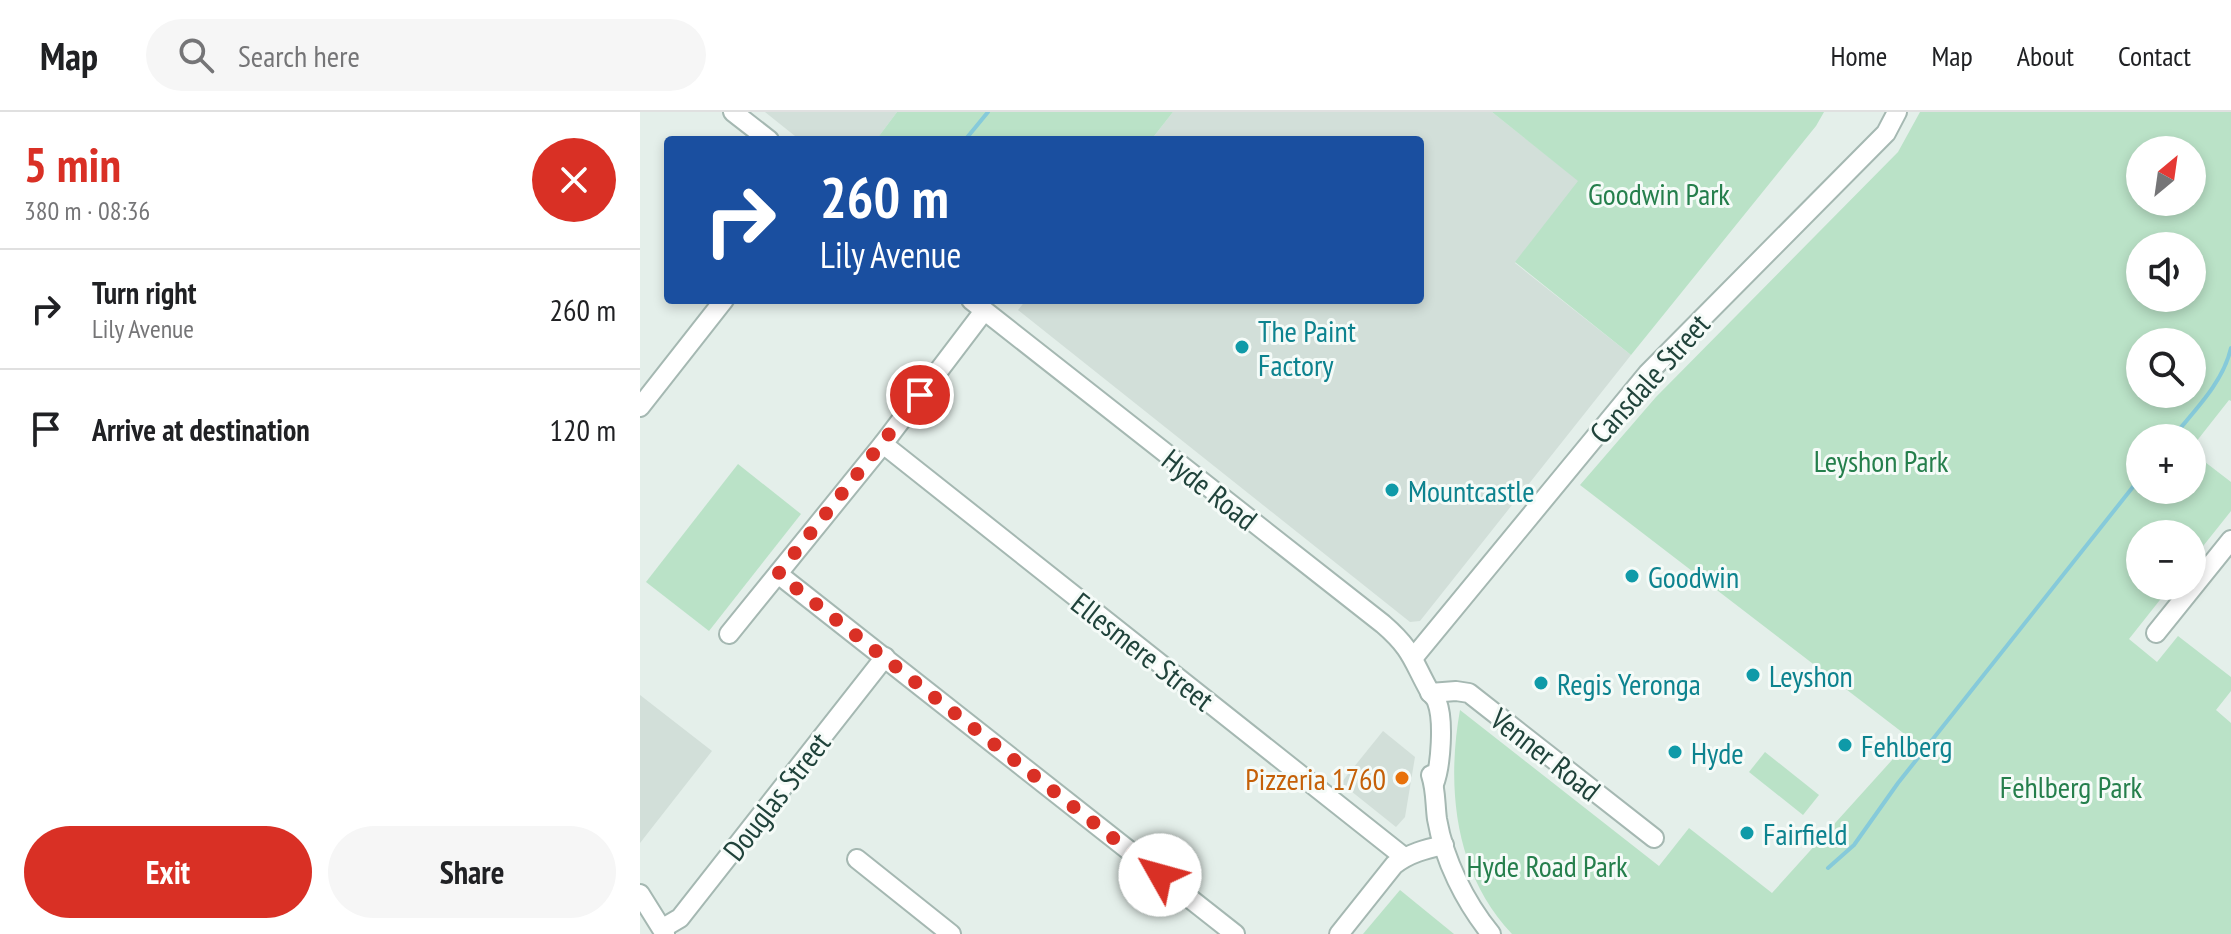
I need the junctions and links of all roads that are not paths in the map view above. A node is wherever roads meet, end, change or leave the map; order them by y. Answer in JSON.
{"nodes":[{"id":1,"x":733,"y":112,"type":"edge"},
{"id":2,"x":1897,"y":112,"type":"edge"},
{"id":3,"x":764,"y":136,"type":"edge"},
{"id":4,"x":721,"y":304,"type":"edge"},
{"id":5,"x":977,"y":305,"type":"edge"},
{"id":6,"x":640,"y":407,"type":"edge"},
{"id":7,"x":883,"y":444,"type":"junction"},
{"id":8,"x":2231,"y":540,"type":"edge"},
{"id":9,"x":778,"y":574,"type":"junction"},
{"id":10,"x":2156,"y":633,"type":"dead end"},
{"id":11,"x":729,"y":634,"type":"dead end"},
{"id":12,"x":885,"y":657,"type":"junction"},
{"id":13,"x":1414,"y":657,"type":"junction"},
{"id":14,"x":1430,"y":693,"type":"junction"},
{"id":15,"x":1654,"y":838,"type":"dead end"},
{"id":16,"x":1444,"y":845,"type":"junction"},
{"id":17,"x":1404,"y":857,"type":"junction"},
{"id":18,"x":857,"y":859,"type":"dead end"},
{"id":19,"x":640,"y":894,"type":"edge"},
{"id":20,"x":664,"y":931,"type":"edge"},
{"id":21,"x":951,"y":934,"type":"edge"},
{"id":22,"x":1235,"y":934,"type":"edge"},
{"id":23,"x":1339,"y":934,"type":"edge"},
{"id":24,"x":1491,"y":934,"type":"edge"}],
"edges":[{"from":1,"to":3,"type":"street"},
{"from":2,"to":13,"type":"street","name":"Cansdale Street"},
{"from":4,"to":6,"type":"street"},
{"from":5,"to":7,"type":"street"},
{"from":5,"to":13,"type":"street","name":"Hyde Road"},
{"from":7,"to":9,"type":"street"},
{"from":7,"to":17,"type":"street","name":"Ellesmere Street"},
{"from":8,"to":10,"type":"street"},
{"from":9,"to":11,"type":"street"},
{"from":9,"to":12,"type":"street"},
{"from":12,"to":20,"type":"street","name":"Douglas Street"},
{"from":12,"to":22,"type":"street"},
{"from":13,"to":14,"type":"street","name":"Hyde Road"},
{"from":14,"to":15,"type":"street","name":"Venner Road"},
{"from":14,"to":16,"type":"street","name":"Hyde Road"},
{"from":16,"to":17,"type":"street"},
{"from":16,"to":24,"type":"street","name":"Hyde Road"},
{"from":17,"to":23,"type":"street"},
{"from":18,"to":21,"type":"street"},
{"from":19,"to":20,"type":"street"}]}
